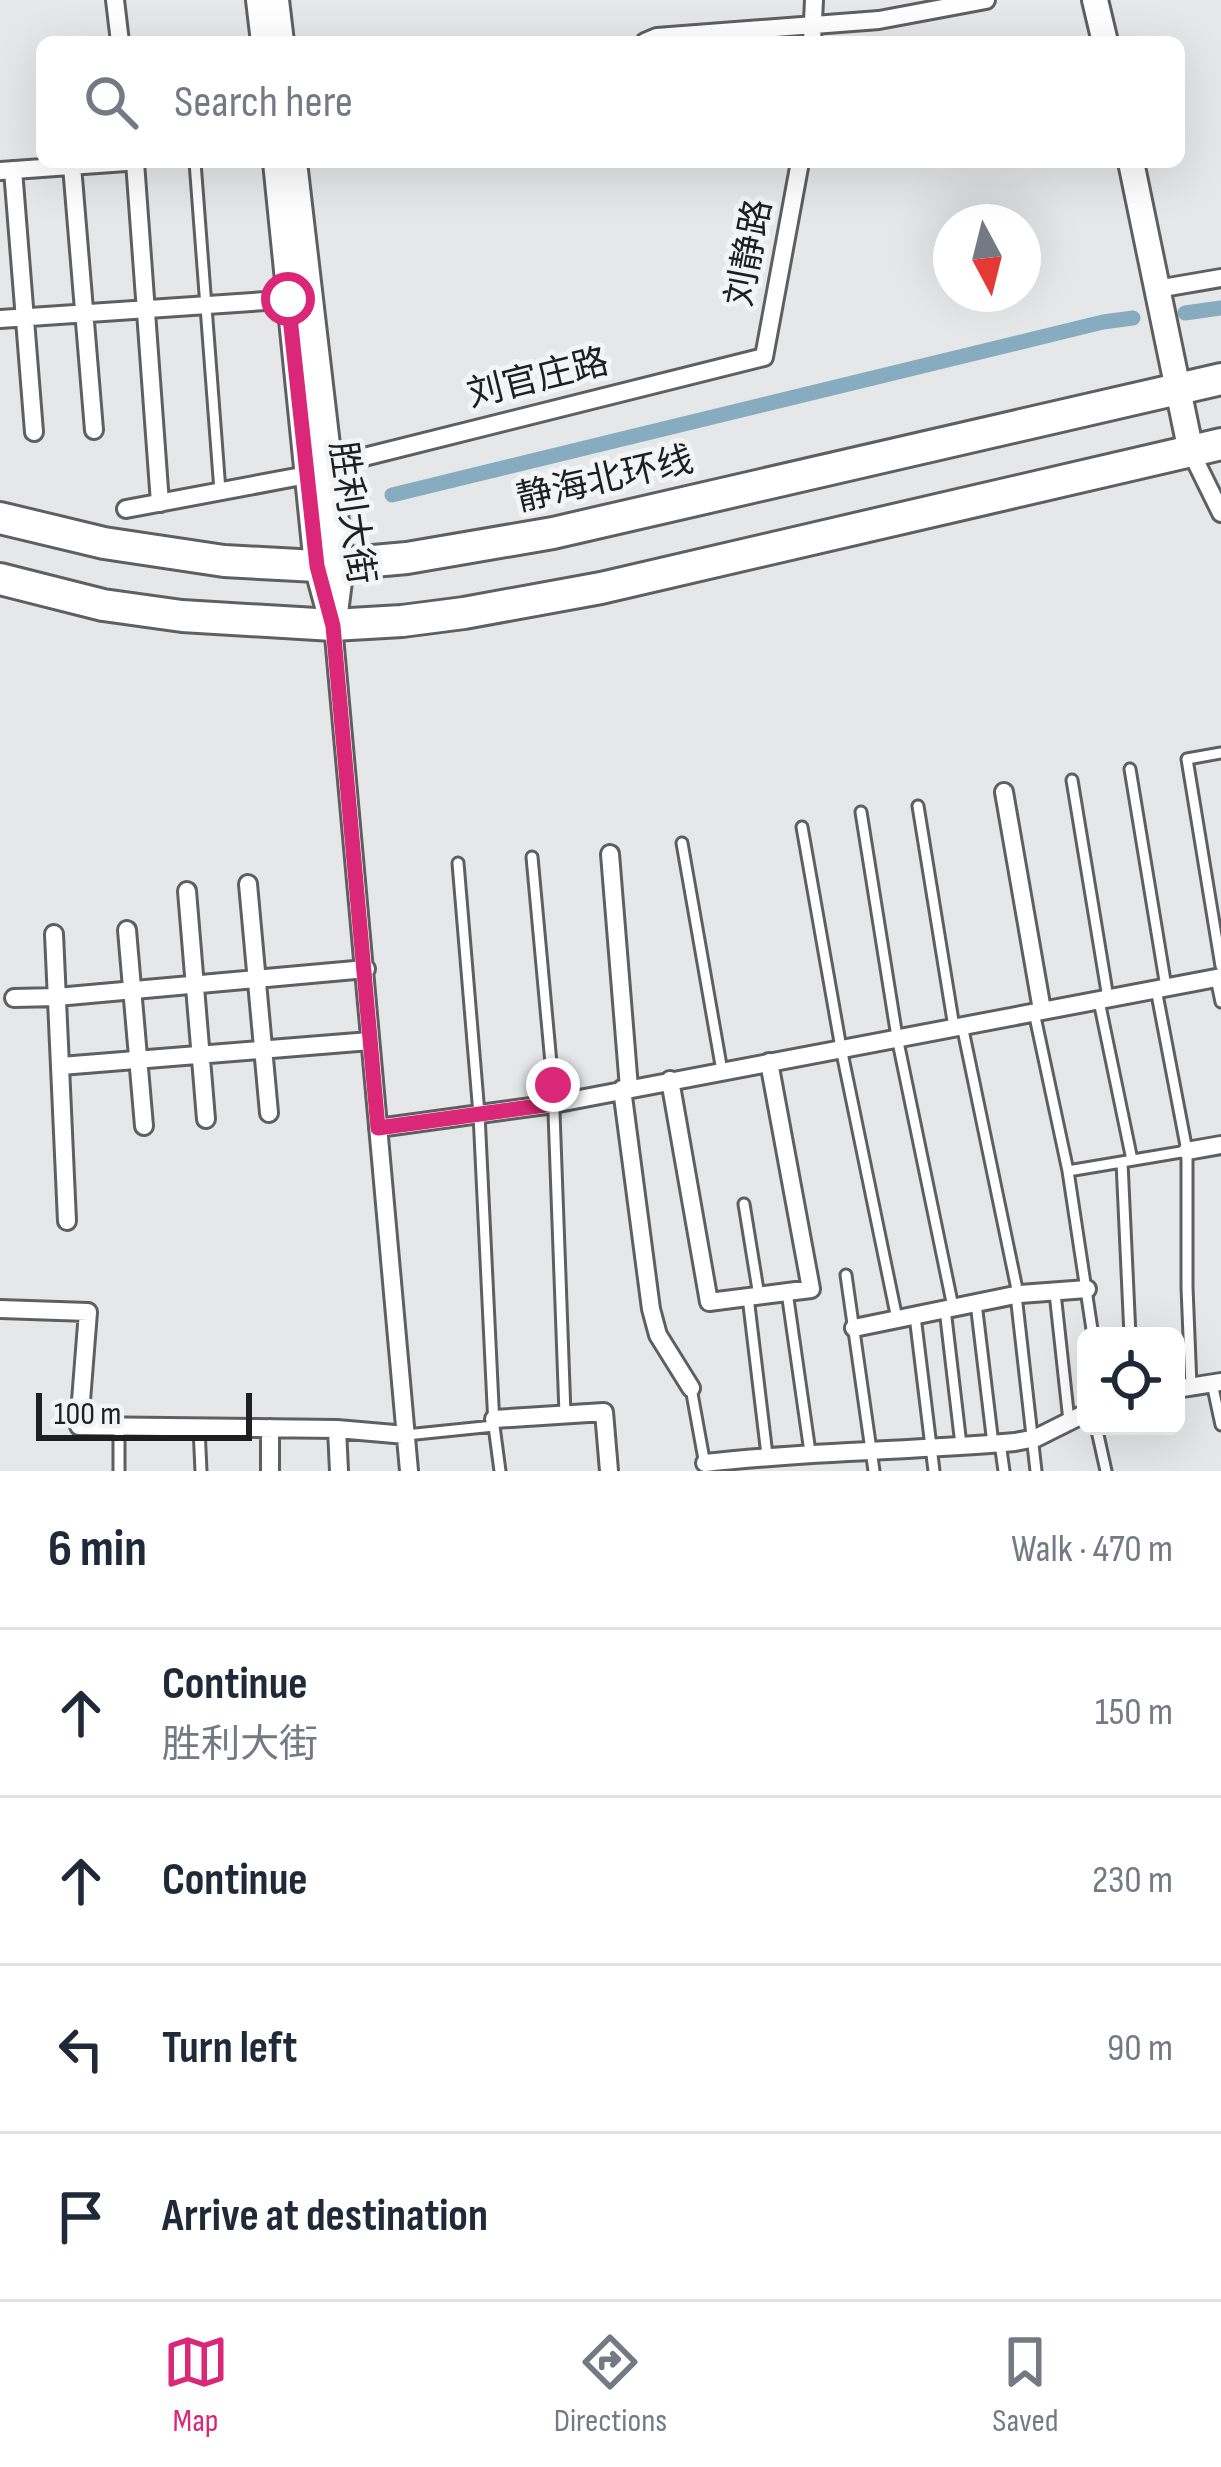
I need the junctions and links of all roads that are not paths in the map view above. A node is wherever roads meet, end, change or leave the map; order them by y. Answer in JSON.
{"nodes":[{"id":1,"x":115,"y":0,"type":"edge"},
{"id":2,"x":260,"y":0,"type":"edge"},
{"id":3,"x":276,"y":0,"type":"edge"},
{"id":4,"x":814,"y":0,"type":"edge"},
{"id":5,"x":986,"y":0,"type":"edge"},
{"id":6,"x":1096,"y":0,"type":"edge"},
{"id":7,"x":813,"y":34,"type":"edge"},
{"id":8,"x":119,"y":36,"type":"edge"},
{"id":9,"x":263,"y":36,"type":"edge"},
{"id":10,"x":280,"y":36,"type":"edge"},
{"id":11,"x":709,"y":36,"type":"edge"},
{"id":12,"x":1104,"y":36,"type":"edge"},
{"id":13,"x":46,"y":168,"type":"edge"},
{"id":14,"x":72,"y":168,"type":"edge"},
{"id":15,"x":131,"y":168,"type":"edge"},
{"id":16,"x":195,"y":168,"type":"edge"},
{"id":17,"x":277,"y":168,"type":"edge"},
{"id":18,"x":294,"y":168,"type":"edge"},
{"id":19,"x":799,"y":168,"type":"edge"},
{"id":20,"x":1132,"y":168,"type":"edge"},
{"id":21,"x":6,"y":171,"type":"edge"},
{"id":22,"x":1221,"y":278,"type":"edge"},
{"id":23,"x":1157,"y":289,"type":"junction"},
{"id":24,"x":299,"y":298,"type":"junction"},
{"id":25,"x":205,"y":305,"type":"junction"},
{"id":26,"x":146,"y":309,"type":"junction"},
{"id":27,"x":84,"y":314,"type":"junction"},
{"id":28,"x":25,"y":317,"type":"junction"},
{"id":29,"x":0,"y":319,"type":"edge"},
{"id":30,"x":764,"y":357,"type":"joint"},
{"id":31,"x":1221,"y":380,"type":"edge"},
{"id":32,"x":1176,"y":388,"type":"junction"},
{"id":33,"x":94,"y":430,"type":"dead end"},
{"id":34,"x":34,"y":431,"type":"dead end"},
{"id":35,"x":1206,"y":448,"type":"edge"},
{"id":36,"x":317,"y":471,"type":"junction"},
{"id":37,"x":220,"y":491,"type":"junction"},
{"id":38,"x":160,"y":503,"type":"junction"},
{"id":39,"x":126,"y":509,"type":"dead end"},
{"id":40,"x":1221,"y":513,"type":"edge"},
{"id":41,"x":0,"y":518,"type":"edge"},
{"id":42,"x":329,"y":566,"type":"junction"},
{"id":43,"x":0,"y":579,"type":"edge"},
{"id":44,"x":333,"y":626,"type":"junction"},
{"id":45,"x":1221,"y":753,"type":"edge"},
{"id":46,"x":1130,"y":770,"type":"dead end"},
{"id":47,"x":1072,"y":780,"type":"dead end"},
{"id":48,"x":1004,"y":792,"type":"dead end"},
{"id":49,"x":918,"y":806,"type":"dead end"},
{"id":50,"x":861,"y":812,"type":"dead end"},
{"id":51,"x":802,"y":827,"type":"dead end"},
{"id":52,"x":682,"y":843,"type":"dead end"},
{"id":53,"x":610,"y":854,"type":"dead end"},
{"id":54,"x":532,"y":857,"type":"dead end"},
{"id":55,"x":458,"y":863,"type":"dead end"},
{"id":56,"x":248,"y":884,"type":"dead end"},
{"id":57,"x":188,"y":891,"type":"dead end"},
{"id":58,"x":127,"y":930,"type":"dead end"},
{"id":59,"x":54,"y":934,"type":"dead end"},
{"id":60,"x":366,"y":969,"type":"junction"},
{"id":61,"x":1219,"y":974,"type":"edge"},
{"id":62,"x":257,"y":979,"type":"junction"},
{"id":63,"x":195,"y":984,"type":"junction"},
{"id":64,"x":1161,"y":988,"type":"junction"},
{"id":65,"x":132,"y":990,"type":"junction"},
{"id":66,"x":57,"y":997,"type":"junction"},
{"id":67,"x":14,"y":998,"type":"dead end"},
{"id":68,"x":1103,"y":999,"type":"junction"},
{"id":69,"x":1221,"y":1002,"type":"edge"},
{"id":70,"x":1038,"y":1011,"type":"junction"},
{"id":71,"x":958,"y":1026,"type":"junction"},
{"id":72,"x":897,"y":1037,"type":"junction"},
{"id":73,"x":370,"y":1041,"type":"junction"},
{"id":74,"x":841,"y":1048,"type":"junction"},
{"id":75,"x":263,"y":1050,"type":"junction"},
{"id":76,"x":201,"y":1055,"type":"junction"},
{"id":77,"x":138,"y":1060,"type":"junction"},
{"id":78,"x":769,"y":1062,"type":"junction"},
{"id":79,"x":61,"y":1066,"type":"junction"},
{"id":80,"x":722,"y":1071,"type":"junction"},
{"id":81,"x":670,"y":1080,"type":"junction"},
{"id":82,"x":626,"y":1089,"type":"junction"},
{"id":83,"x":553,"y":1104,"type":"junction"},
{"id":84,"x":268,"y":1113,"type":"dead end"},
{"id":85,"x":479,"y":1114,"type":"junction"},
{"id":86,"x":206,"y":1119,"type":"dead end"},
{"id":87,"x":144,"y":1126,"type":"dead end"},
{"id":88,"x":378,"y":1128,"type":"junction"},
{"id":89,"x":1221,"y":1145,"type":"edge"},
{"id":90,"x":1187,"y":1151,"type":"junction"},
{"id":91,"x":1127,"y":1161,"type":"junction"},
{"id":92,"x":1068,"y":1172,"type":"junction"},
{"id":93,"x":744,"y":1204,"type":"dead end"},
{"id":94,"x":67,"y":1221,"type":"dead end"},
{"id":95,"x":846,"y":1275,"type":"dead end"},
{"id":96,"x":1087,"y":1289,"type":"junction"},
{"id":97,"x":788,"y":1292,"type":"junction"},
{"id":98,"x":1055,"y":1293,"type":"junction"},
{"id":99,"x":1017,"y":1294,"type":"junction"},
{"id":100,"x":753,"y":1296,"type":"junction"},
{"id":101,"x":976,"y":1303,"type":"junction"},
{"id":102,"x":949,"y":1308,"type":"junction"},
{"id":103,"x":0,"y":1310,"type":"edge"},
{"id":104,"x":906,"y":1317,"type":"junction"},
{"id":105,"x":1092,"y":1327,"type":"edge"},
{"id":106,"x":1130,"y":1327,"type":"edge"},
{"id":107,"x":854,"y":1328,"type":"junction"},
{"id":108,"x":1185,"y":1338,"type":"edge"},
{"id":109,"x":1217,"y":1382,"type":"edge"},
{"id":110,"x":691,"y":1388,"type":"joint"},
{"id":111,"x":1185,"y":1388,"type":"edge"},
{"id":112,"x":1077,"y":1412,"type":"edge"},
{"id":113,"x":565,"y":1414,"type":"junction"},
{"id":114,"x":1077,"y":1417,"type":"edge"},
{"id":115,"x":494,"y":1422,"type":"junction"},
{"id":116,"x":1221,"y":1425,"type":"edge"},
{"id":117,"x":118,"y":1426,"type":"junction"},
{"id":118,"x":199,"y":1428,"type":"junction"},
{"id":119,"x":270,"y":1428,"type":"junction"},
{"id":120,"x":337,"y":1429,"type":"junction"},
{"id":121,"x":406,"y":1435,"type":"junction"},
{"id":122,"x":1098,"y":1435,"type":"edge"},
{"id":123,"x":1030,"y":1438,"type":"junction"},
{"id":124,"x":996,"y":1443,"type":"junction"},
{"id":125,"x":961,"y":1445,"type":"junction"},
{"id":126,"x":930,"y":1447,"type":"junction"},
{"id":127,"x":871,"y":1451,"type":"junction"},
{"id":128,"x":767,"y":1456,"type":"junction"},
{"id":129,"x":808,"y":1459,"type":"edge"},
{"id":130,"x":706,"y":1467,"type":"edge"},
{"id":131,"x":119,"y":1471,"type":"edge"},
{"id":132,"x":201,"y":1471,"type":"edge"},
{"id":133,"x":270,"y":1471,"type":"edge"},
{"id":134,"x":339,"y":1471,"type":"edge"},
{"id":135,"x":409,"y":1471,"type":"edge"},
{"id":136,"x":500,"y":1471,"type":"edge"},
{"id":137,"x":609,"y":1471,"type":"edge"},
{"id":138,"x":874,"y":1471,"type":"edge"},
{"id":139,"x":934,"y":1471,"type":"edge"},
{"id":140,"x":1004,"y":1471,"type":"edge"},
{"id":141,"x":1036,"y":1471,"type":"edge"},
{"id":142,"x":1106,"y":1471,"type":"edge"}],
"edges":[{"from":1,"to":8,"type":"street"},
{"from":2,"to":9,"type":"main road"},
{"from":3,"to":10,"type":"main road"},
{"from":4,"to":7,"type":"street"},
{"from":5,"to":7,"type":"street"},
{"from":6,"to":12,"type":"main road"},
{"from":7,"to":11,"type":"street"},
{"from":13,"to":21,"type":"street"},
{"from":14,"to":27,"type":"street"},
{"from":15,"to":26,"type":"street"},
{"from":16,"to":25,"type":"lane"},
{"from":17,"to":24,"type":"main road","name":"胜利大街"},
{"from":18,"to":24,"type":"main road","name":"胜利大街"},
{"from":19,"to":30,"type":"street","name":"刘静路"},
{"from":20,"to":23,"type":"main road"},
{"from":21,"to":28,"type":"street"},
{"from":22,"to":23,"type":"street"},
{"from":23,"to":32,"type":"main road"},
{"from":24,"to":25,"type":"street"},
{"from":24,"to":36,"type":"main road","name":"胜利大街"},
{"from":25,"to":26,"type":"street"},
{"from":25,"to":37,"type":"lane"},
{"from":26,"to":27,"type":"street"},
{"from":26,"to":38,"type":"street"},
{"from":27,"to":28,"type":"street"},
{"from":27,"to":33,"type":"street"},
{"from":28,"to":29,"type":"street"},
{"from":28,"to":34,"type":"street"},
{"from":30,"to":36,"type":"street","name":"刘官庄路"},
{"from":31,"to":32,"type":"highway","name":"静海北环线"},
{"from":32,"to":35,"type":"main road"},
{"from":32,"to":42,"type":"highway","name":"静海北环线"},
{"from":35,"to":40,"type":"street"},
{"from":35,"to":44,"type":"highway"},
{"from":36,"to":37,"type":"street","name":"刘官庄路"},
{"from":36,"to":42,"type":"main road","name":"胜利大街"},
{"from":37,"to":38,"type":"street","name":"刘官庄路"},
{"from":38,"to":39,"type":"street","name":"刘官庄路"},
{"from":41,"to":42,"type":"highway","name":"静海北环线"},
{"from":42,"to":44,"type":"main road","name":"胜利大街"},
{"from":43,"to":44,"type":"highway"},
{"from":44,"to":60,"type":"street"},
{"from":45,"to":61,"type":"lane"},
{"from":46,"to":64,"type":"lane"},
{"from":47,"to":68,"type":"lane"},
{"from":48,"to":70,"type":"street"},
{"from":49,"to":71,"type":"lane"},
{"from":50,"to":72,"type":"lane"},
{"from":51,"to":74,"type":"lane"},
{"from":52,"to":80,"type":"lane"},
{"from":53,"to":82,"type":"street"},
{"from":54,"to":83,"type":"lane"},
{"from":55,"to":85,"type":"lane"},
{"from":56,"to":62,"type":"street"},
{"from":57,"to":63,"type":"street"},
{"from":58,"to":65,"type":"street"},
{"from":59,"to":66,"type":"street"},
{"from":60,"to":62,"type":"street"},
{"from":60,"to":73,"type":"street"},
{"from":61,"to":64,"type":"street"},
{"from":61,"to":69,"type":"lane"},
{"from":62,"to":63,"type":"street"},
{"from":62,"to":75,"type":"street"},
{"from":63,"to":65,"type":"street"},
{"from":63,"to":76,"type":"street"},
{"from":64,"to":68,"type":"street"},
{"from":64,"to":90,"type":"lane"},
{"from":65,"to":66,"type":"street"},
{"from":65,"to":77,"type":"street"},
{"from":66,"to":67,"type":"street"},
{"from":66,"to":79,"type":"street"},
{"from":68,"to":70,"type":"street"},
{"from":68,"to":91,"type":"lane"},
{"from":70,"to":71,"type":"street"},
{"from":70,"to":92,"type":"lane"},
{"from":71,"to":72,"type":"street"},
{"from":71,"to":99,"type":"lane"},
{"from":72,"to":74,"type":"street"},
{"from":72,"to":102,"type":"lane"},
{"from":73,"to":75,"type":"street"},
{"from":73,"to":88,"type":"street"},
{"from":74,"to":78,"type":"street"},
{"from":74,"to":104,"type":"lane"},
{"from":75,"to":76,"type":"street"},
{"from":75,"to":84,"type":"street"},
{"from":76,"to":77,"type":"street"},
{"from":76,"to":86,"type":"street"},
{"from":77,"to":79,"type":"street"},
{"from":77,"to":87,"type":"street"},
{"from":78,"to":80,"type":"street"},
{"from":78,"to":97,"type":"street"},
{"from":79,"to":94,"type":"street"},
{"from":80,"to":81,"type":"street"},
{"from":81,"to":82,"type":"street"},
{"from":81,"to":100,"type":"street"},
{"from":82,"to":83,"type":"street"},
{"from":82,"to":110,"type":"street"},
{"from":83,"to":85,"type":"street"},
{"from":83,"to":113,"type":"lane"},
{"from":85,"to":88,"type":"street"},
{"from":85,"to":115,"type":"lane"},
{"from":88,"to":121,"type":"street"},
{"from":89,"to":90,"type":"street"},
{"from":90,"to":91,"type":"lane"},
{"from":90,"to":108,"type":"lane"},
{"from":91,"to":92,"type":"lane"},
{"from":91,"to":106,"type":"lane"},
{"from":92,"to":96,"type":"lane"},
{"from":93,"to":100,"type":"lane"},
{"from":95,"to":107,"type":"lane"},
{"from":96,"to":98,"type":"street"},
{"from":96,"to":105,"type":"lane"},
{"from":97,"to":100,"type":"street"},
{"from":97,"to":129,"type":"lane"},
{"from":98,"to":99,"type":"street"},
{"from":98,"to":112,"type":"lane"},
{"from":99,"to":101,"type":"street"},
{"from":99,"to":123,"type":"lane"},
{"from":100,"to":128,"type":"lane"},
{"from":101,"to":102,"type":"street"},
{"from":101,"to":124,"type":"lane"},
{"from":102,"to":104,"type":"street"},
{"from":102,"to":125,"type":"lane"},
{"from":103,"to":117,"type":"street"},
{"from":104,"to":107,"type":"street"},
{"from":104,"to":126,"type":"lane"},
{"from":107,"to":127,"type":"lane"},
{"from":109,"to":111,"type":"street"},
{"from":109,"to":116,"type":"lane"},
{"from":110,"to":130,"type":"lane"},
{"from":113,"to":115,"type":"street"},
{"from":113,"to":137,"type":"street"},
{"from":114,"to":123,"type":"street"},
{"from":115,"to":121,"type":"lane"},
{"from":115,"to":136,"type":"lane"},
{"from":117,"to":118,"type":"street"},
{"from":117,"to":131,"type":"lane"},
{"from":118,"to":119,"type":"street"},
{"from":118,"to":132,"type":"lane"},
{"from":119,"to":120,"type":"street"},
{"from":119,"to":133,"type":"street"},
{"from":120,"to":121,"type":"street"},
{"from":120,"to":134,"type":"street"},
{"from":121,"to":135,"type":"street"},
{"from":122,"to":142,"type":"lane"},
{"from":123,"to":124,"type":"street"},
{"from":123,"to":141,"type":"lane"},
{"from":124,"to":125,"type":"street"},
{"from":124,"to":140,"type":"lane"},
{"from":125,"to":126,"type":"street"},
{"from":126,"to":127,"type":"street"},
{"from":126,"to":139,"type":"lane"},
{"from":127,"to":129,"type":"street"},
{"from":127,"to":138,"type":"lane"},
{"from":128,"to":129,"type":"street"},
{"from":128,"to":130,"type":"street"}]}
